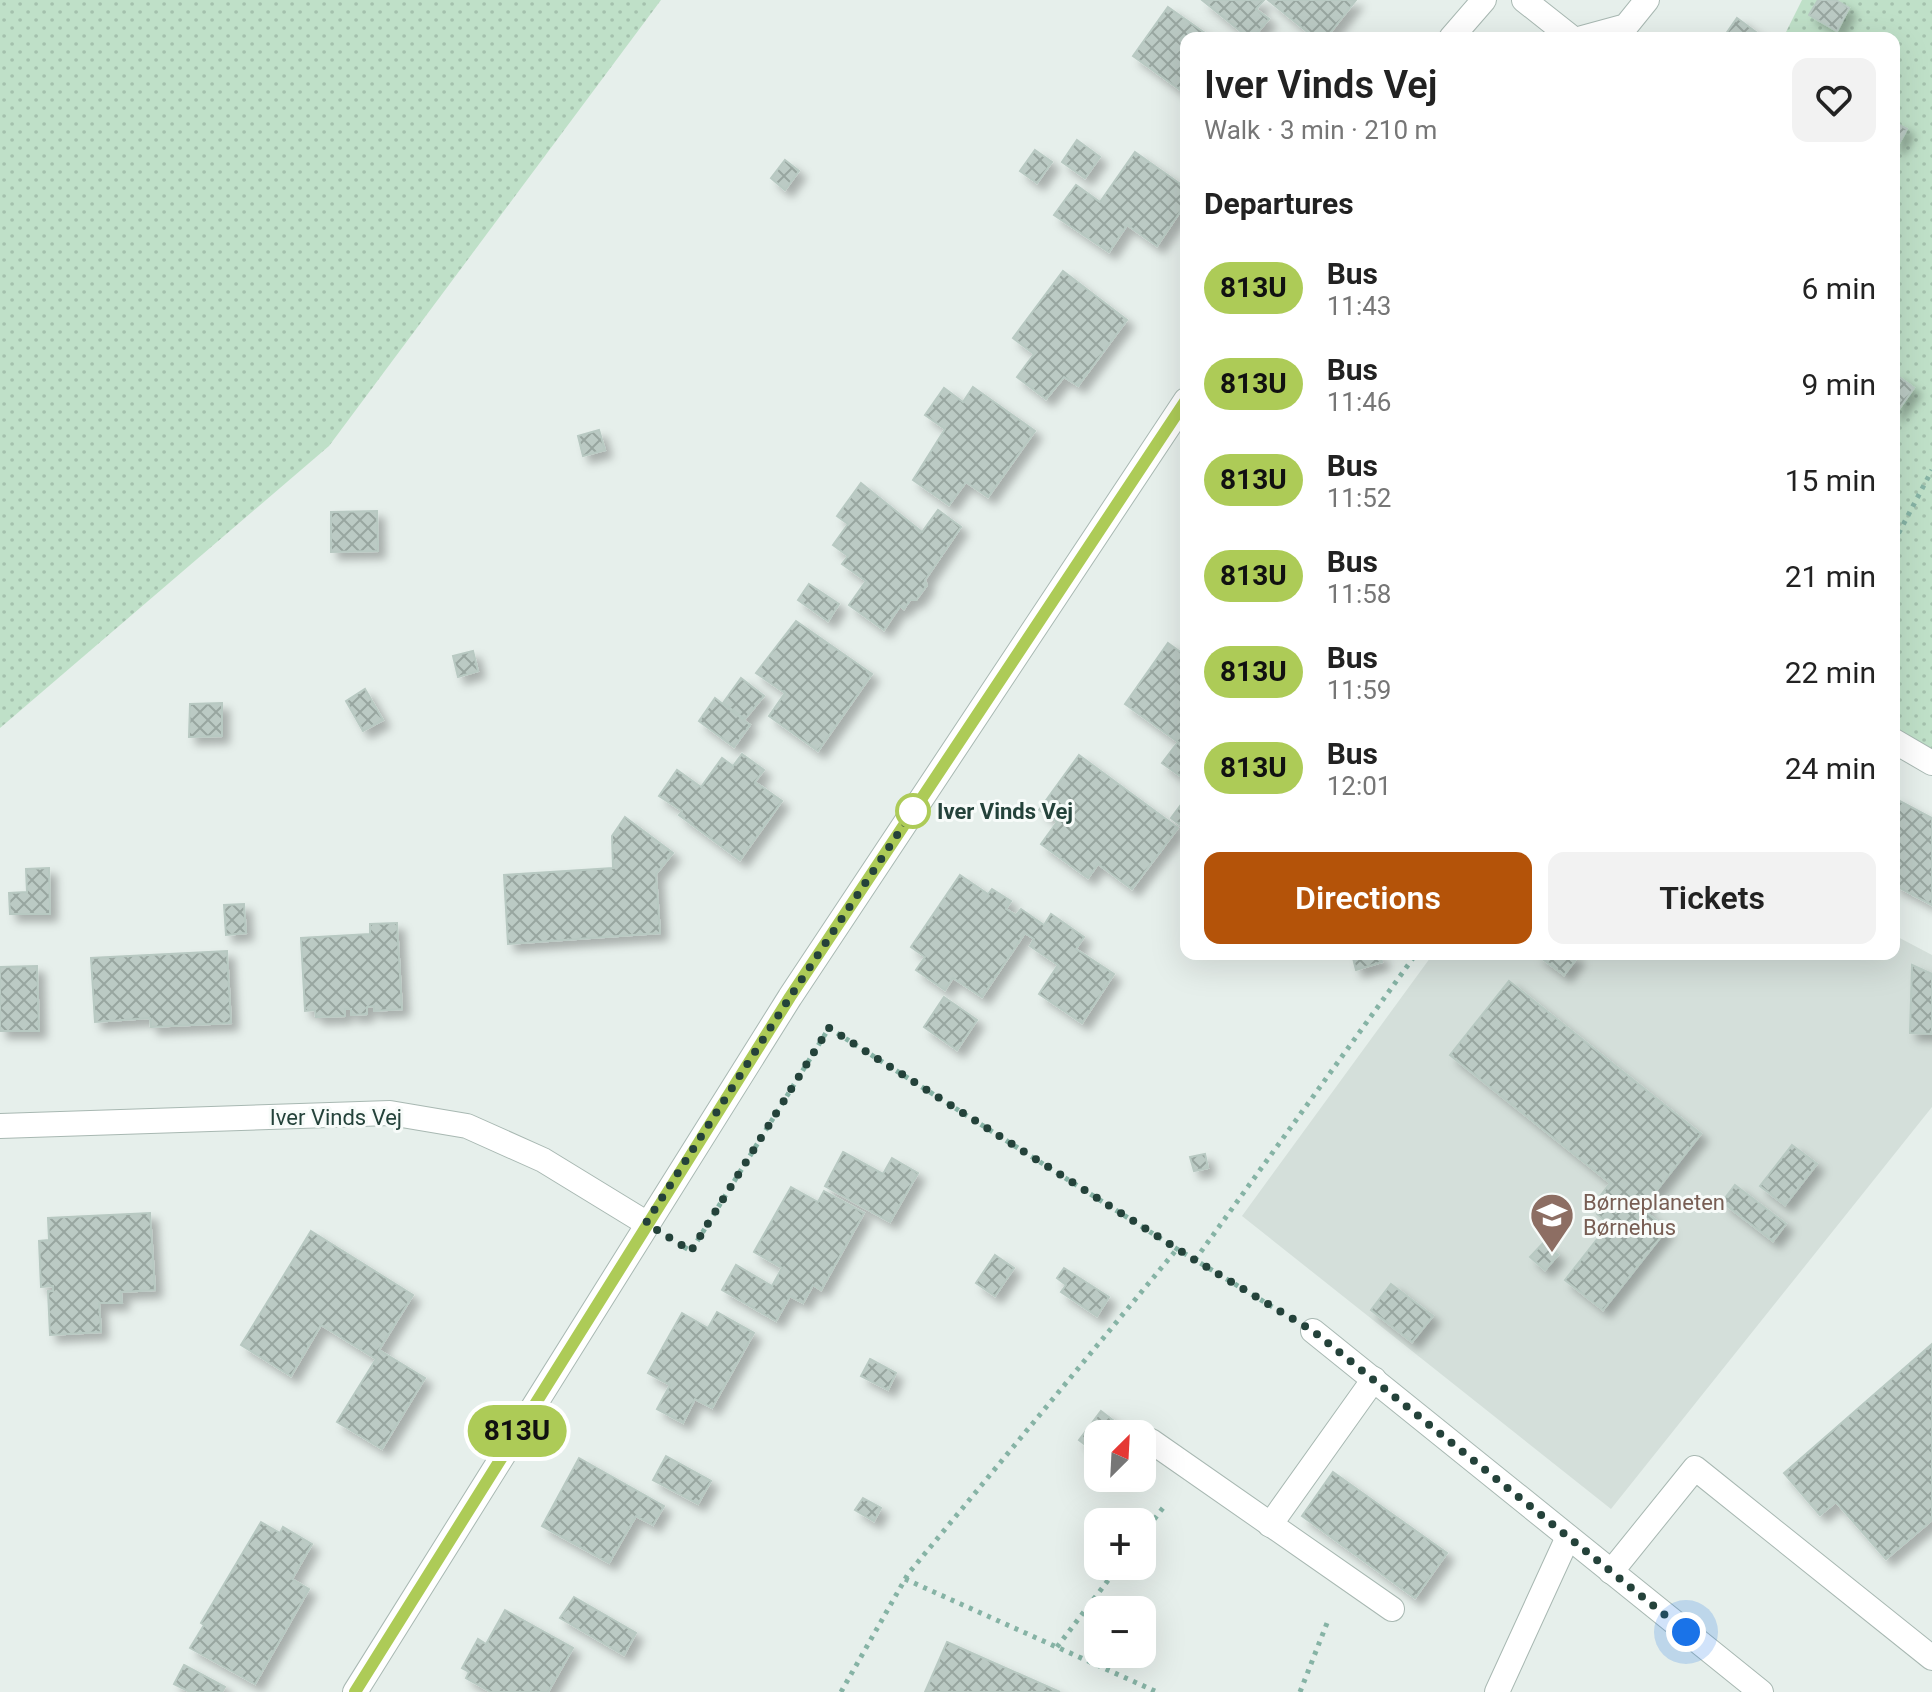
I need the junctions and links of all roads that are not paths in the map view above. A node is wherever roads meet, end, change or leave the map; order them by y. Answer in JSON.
{"nodes":[{"id":1,"x":1484,"y":0,"type":"edge"},
{"id":2,"x":1524,"y":0,"type":"edge"},
{"id":3,"x":1647,"y":0,"type":"edge"},
{"id":4,"x":1456,"y":32,"type":"edge"},
{"id":5,"x":1564,"y":32,"type":"edge"},
{"id":6,"x":1604,"y":32,"type":"edge"},
{"id":7,"x":1180,"y":409,"type":"edge"},
{"id":8,"x":1900,"y":744,"type":"edge"},
{"id":9,"x":1932,"y":763,"type":"edge"},
{"id":10,"x":0,"y":1126,"type":"edge"},
{"id":11,"x":646,"y":1223,"type":"junction"},
{"id":12,"x":1313,"y":1331,"type":"road end"},
{"id":13,"x":1374,"y":1379,"type":"junction"},
{"id":14,"x":1156,"y":1445,"type":"edge"},
{"id":15,"x":1270,"y":1525,"type":"junction"},
{"id":16,"x":1568,"y":1537,"type":"junction"},
{"id":17,"x":1611,"y":1572,"type":"junction"},
{"id":18,"x":1392,"y":1609,"type":"dead end"},
{"id":19,"x":1932,"y":1658,"type":"edge"},
{"id":20,"x":355,"y":1692,"type":"edge"},
{"id":21,"x":1497,"y":1692,"type":"edge"},
{"id":22,"x":1761,"y":1692,"type":"edge"}],
"edges":[{"from":1,"to":4,"type":"street"},
{"from":2,"to":5,"type":"street"},
{"from":3,"to":6,"type":"street"},
{"from":7,"to":11,"type":"street"},
{"from":8,"to":9,"type":"street"},
{"from":10,"to":11,"type":"street","name":"Iver Vinds Vej"},
{"from":11,"to":20,"type":"street"},
{"from":12,"to":13,"type":"street"},
{"from":13,"to":15,"type":"street"},
{"from":13,"to":16,"type":"street"},
{"from":14,"to":15,"type":"street"},
{"from":15,"to":18,"type":"street"},
{"from":16,"to":17,"type":"street"},
{"from":16,"to":21,"type":"street"},
{"from":17,"to":19,"type":"street"},
{"from":17,"to":22,"type":"street"}]}
